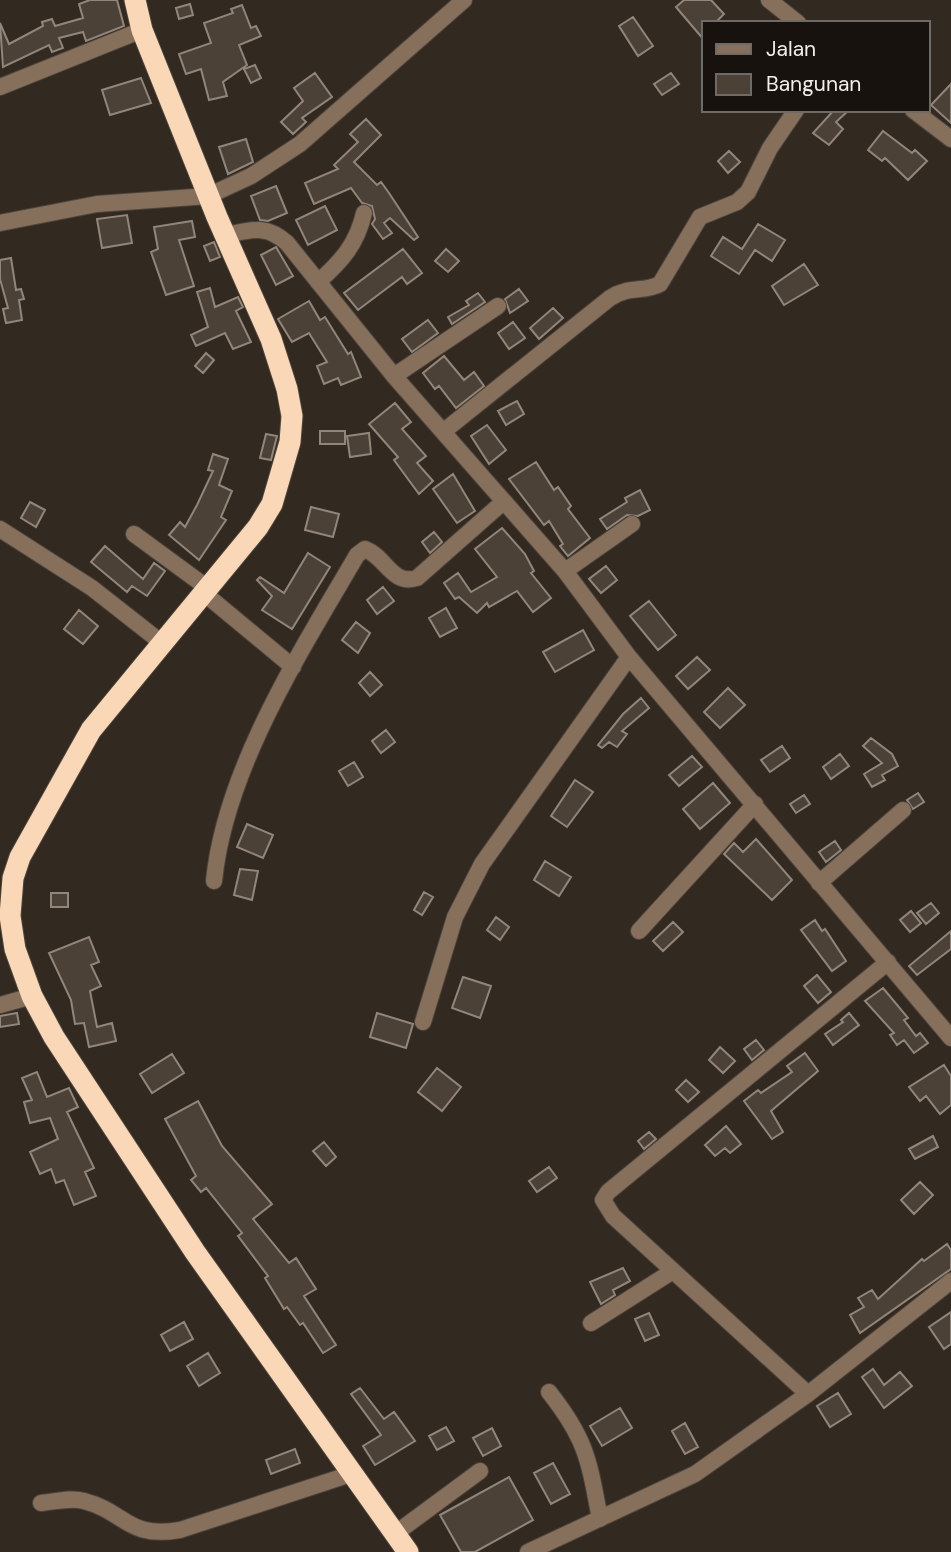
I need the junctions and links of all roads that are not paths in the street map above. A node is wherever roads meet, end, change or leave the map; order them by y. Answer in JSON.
{"nodes":[{"id":1,"x":135,"y":0,"type":"edge"},
{"id":2,"x":464,"y":0,"type":"edge"},
{"id":3,"x":769,"y":0,"type":"edge"},
{"id":4,"x":795,"y":21,"type":"edge"},
{"id":5,"x":142,"y":30,"type":"junction"},
{"id":6,"x":0,"y":87,"type":"edge"},
{"id":7,"x":795,"y":112,"type":"edge"},
{"id":8,"x":916,"y":112,"type":"edge"},
{"id":9,"x":950,"y":137,"type":"edge"},
{"id":10,"x":208,"y":196,"type":"junction"},
{"id":11,"x":364,"y":213,"type":"dead end"},
{"id":12,"x":0,"y":223,"type":"edge"},
{"id":13,"x":226,"y":235,"type":"junction"},
{"id":14,"x":318,"y":282,"type":"junction"},
{"id":15,"x":498,"y":306,"type":"dead end"},
{"id":16,"x":394,"y":376,"type":"junction"},
{"id":17,"x":444,"y":431,"type":"junction"},
{"id":18,"x":502,"y":503,"type":"junction"},
{"id":19,"x":632,"y":524,"type":"dead end"},
{"id":20,"x":0,"y":529,"type":"edge"},
{"id":21,"x":134,"y":534,"type":"dead end"},
{"id":22,"x":565,"y":571,"type":"junction"},
{"id":23,"x":207,"y":591,"type":"junction"},
{"id":24,"x":162,"y":643,"type":"junction"},
{"id":25,"x":629,"y":657,"type":"junction"},
{"id":26,"x":293,"y":667,"type":"junction"},
{"id":27,"x":755,"y":804,"type":"junction"},
{"id":28,"x":904,"y":810,"type":"dead end"},
{"id":29,"x":214,"y":881,"type":"dead end"},
{"id":30,"x":819,"y":883,"type":"junction"},
{"id":31,"x":639,"y":931,"type":"dead end"},
{"id":32,"x":888,"y":962,"type":"junction"},
{"id":33,"x":32,"y":996,"type":"junction"},
{"id":34,"x":0,"y":1005,"type":"edge"},
{"id":35,"x":423,"y":1022,"type":"dead end"},
{"id":36,"x":951,"y":1038,"type":"edge"},
{"id":37,"x":673,"y":1272,"type":"junction"},
{"id":38,"x":951,"y":1282,"type":"edge"},
{"id":39,"x":591,"y":1323,"type":"dead end"},
{"id":40,"x":549,"y":1392,"type":"dead end"},
{"id":41,"x":808,"y":1394,"type":"junction"},
{"id":42,"x":480,"y":1471,"type":"dead end"},
{"id":43,"x":354,"y":1473,"type":"junction"},
{"id":44,"x":41,"y":1503,"type":"dead end"},
{"id":45,"x":600,"y":1519,"type":"junction"},
{"id":46,"x":397,"y":1532,"type":"junction"},
{"id":47,"x":408,"y":1552,"type":"edge"},
{"id":48,"x":528,"y":1552,"type":"edge"}],
"edges":[{"from":1,"to":5,"type":"highway"},
{"from":2,"to":10,"type":"street"},
{"from":3,"to":4,"type":"street"},
{"from":5,"to":6,"type":"street"},
{"from":5,"to":10,"type":"highway"},
{"from":7,"to":17,"type":"street"},
{"from":8,"to":9,"type":"street"},
{"from":10,"to":12,"type":"street"},
{"from":10,"to":13,"type":"highway"},
{"from":11,"to":14,"type":"street"},
{"from":13,"to":14,"type":"street"},
{"from":13,"to":23,"type":"highway"},
{"from":14,"to":16,"type":"street"},
{"from":15,"to":16,"type":"street"},
{"from":16,"to":17,"type":"street"},
{"from":17,"to":18,"type":"street"},
{"from":18,"to":22,"type":"street"},
{"from":18,"to":26,"type":"street"},
{"from":19,"to":22,"type":"street"},
{"from":20,"to":24,"type":"street"},
{"from":21,"to":23,"type":"street"},
{"from":22,"to":25,"type":"street"},
{"from":23,"to":24,"type":"highway"},
{"from":23,"to":26,"type":"street"},
{"from":24,"to":33,"type":"highway"},
{"from":25,"to":27,"type":"street"},
{"from":25,"to":35,"type":"street"},
{"from":26,"to":29,"type":"street"},
{"from":27,"to":30,"type":"street"},
{"from":27,"to":31,"type":"street"},
{"from":28,"to":30,"type":"street"},
{"from":30,"to":32,"type":"street"},
{"from":32,"to":36,"type":"street"},
{"from":32,"to":37,"type":"street"},
{"from":33,"to":34,"type":"street"},
{"from":33,"to":43,"type":"highway"},
{"from":37,"to":39,"type":"street"},
{"from":37,"to":41,"type":"street"},
{"from":38,"to":41,"type":"street"},
{"from":40,"to":45,"type":"street"},
{"from":41,"to":45,"type":"street"},
{"from":42,"to":46,"type":"street"},
{"from":43,"to":44,"type":"street"},
{"from":43,"to":46,"type":"highway"},
{"from":45,"to":48,"type":"street"},
{"from":46,"to":47,"type":"highway"}]}
